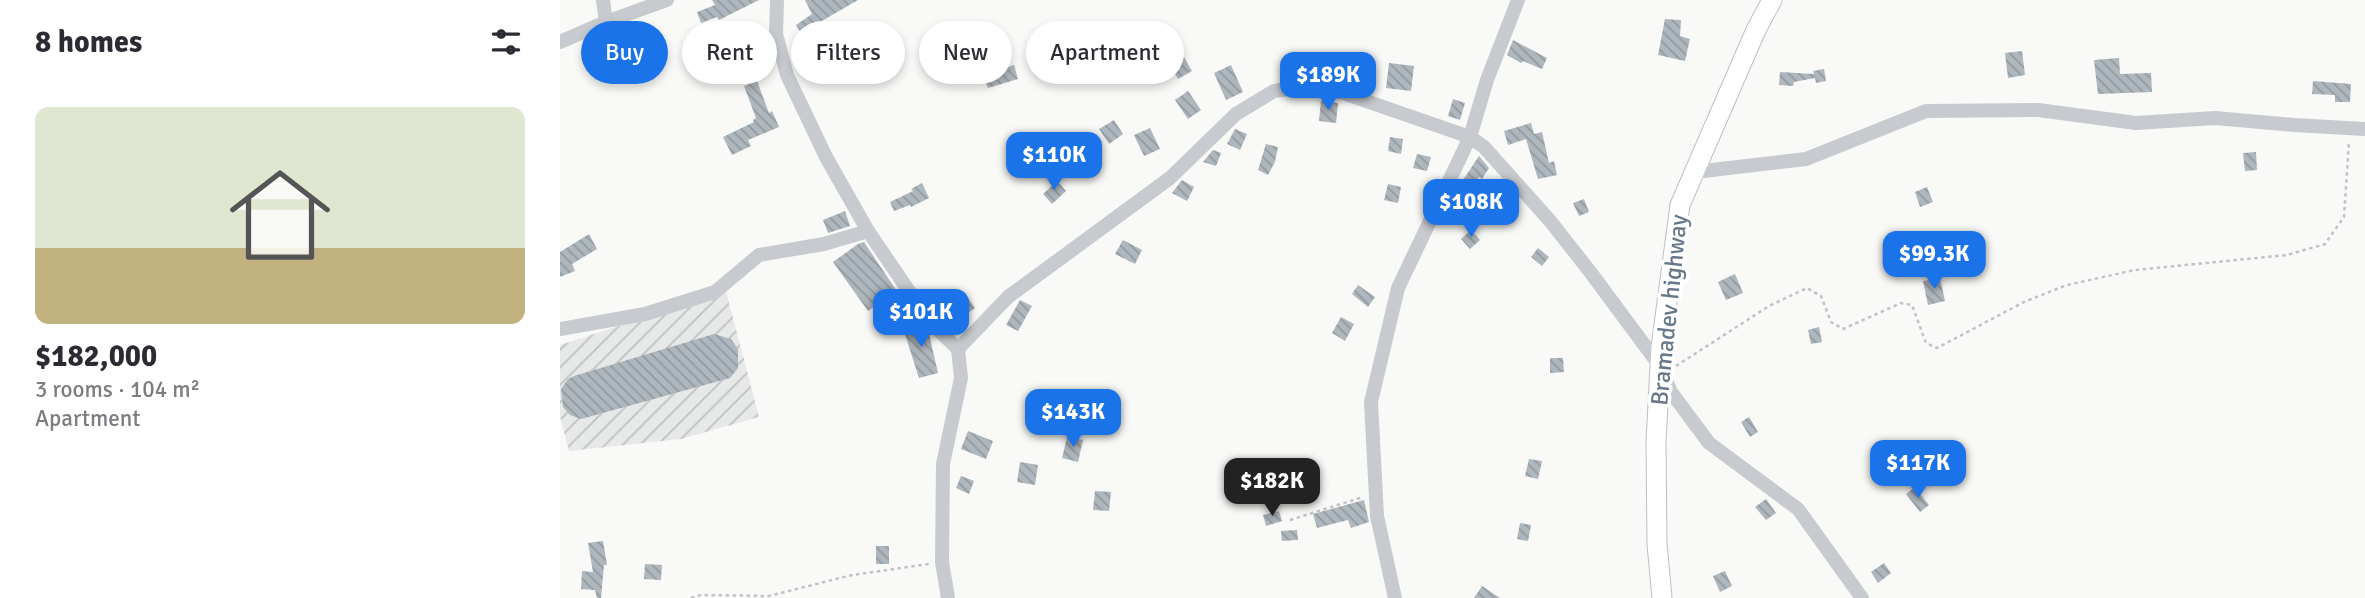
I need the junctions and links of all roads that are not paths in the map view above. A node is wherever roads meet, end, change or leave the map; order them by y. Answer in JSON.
{"nodes":[{"id":1,"x":603,"y":0,"type":"edge"},
{"id":2,"x":667,"y":0,"type":"edge"},
{"id":3,"x":778,"y":0,"type":"edge"},
{"id":4,"x":1518,"y":0,"type":"edge"},
{"id":5,"x":1772,"y":0,"type":"edge"},
{"id":6,"x":606,"y":21,"type":"edge"},
{"id":7,"x":609,"y":21,"type":"edge"},
{"id":8,"x":581,"y":33,"type":"edge"},
{"id":9,"x":560,"y":42,"type":"edge"},
{"id":10,"x":2365,"y":129,"type":"edge"},
{"id":11,"x":1470,"y":137,"type":"junction"},
{"id":12,"x":1695,"y":172,"type":"junction"},
{"id":13,"x":868,"y":231,"type":"junction"},
{"id":14,"x":560,"y":329,"type":"edge"},
{"id":15,"x":958,"y":349,"type":"junction"},
{"id":16,"x":1662,"y":370,"type":"junction"},
{"id":17,"x":948,"y":598,"type":"edge"},
{"id":18,"x":1395,"y":598,"type":"edge"},
{"id":19,"x":1662,"y":598,"type":"edge"},
{"id":20,"x":1863,"y":598,"type":"edge"}],
"edges":[{"from":1,"to":6,"type":"street"},
{"from":2,"to":7,"type":"street"},
{"from":3,"to":13,"type":"street"},
{"from":4,"to":11,"type":"street"},
{"from":5,"to":12,"type":"street","name":"Bramadev highway"},
{"from":8,"to":9,"type":"street"},
{"from":10,"to":12,"type":"street"},
{"from":11,"to":15,"type":"street"},
{"from":11,"to":16,"type":"street"},
{"from":11,"to":18,"type":"street"},
{"from":12,"to":16,"type":"street","name":"Bramadev highway"},
{"from":13,"to":14,"type":"street"},
{"from":13,"to":15,"type":"street"},
{"from":15,"to":17,"type":"street"},
{"from":16,"to":19,"type":"street","name":"Bramadev highway"},
{"from":16,"to":20,"type":"street"}]}
